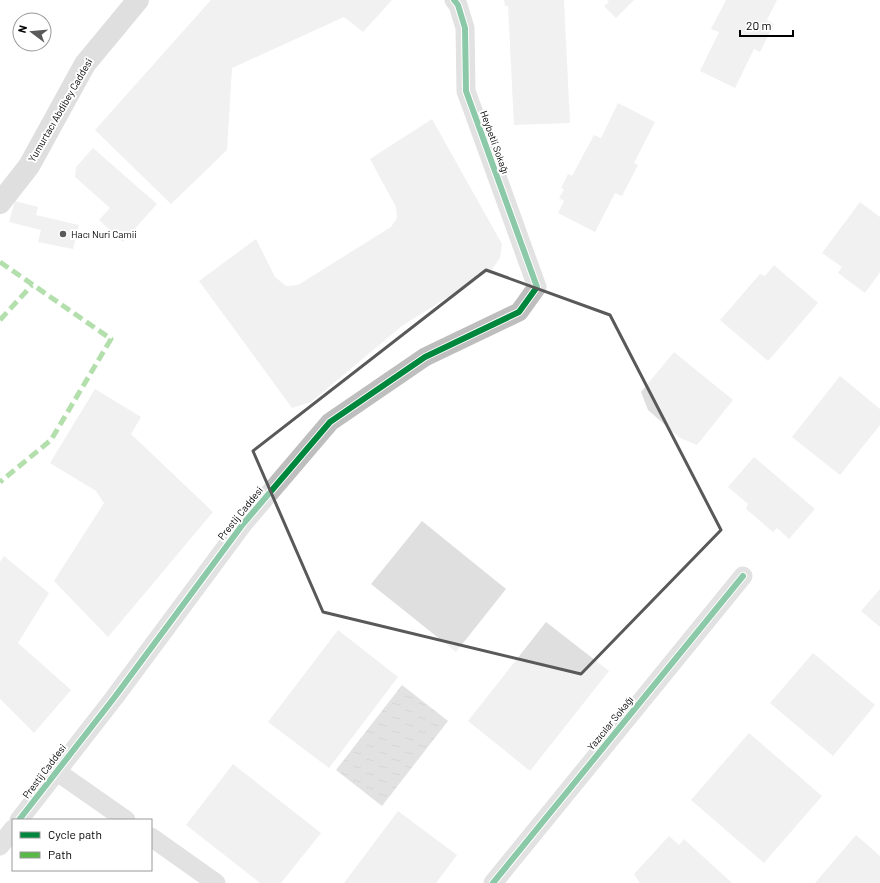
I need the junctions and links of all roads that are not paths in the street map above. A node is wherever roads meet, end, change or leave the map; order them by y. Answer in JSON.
{"nodes":[{"id":1,"x":138,"y":0,"type":"edge"},
{"id":2,"x":454,"y":0,"type":"edge"},
{"id":3,"x":0,"y":203,"type":"edge"},
{"id":4,"x":537,"y":287,"type":"joint"},
{"id":5,"x":743,"y":576,"type":"dead end"},
{"id":6,"x":56,"y":771,"type":"junction"},
{"id":7,"x":20,"y":819,"type":"edge"},
{"id":8,"x":125,"y":819,"type":"edge"},
{"id":9,"x":12,"y":829,"type":"edge"},
{"id":10,"x":152,"y":839,"type":"edge"},
{"id":11,"x":0,"y":846,"type":"edge"},
{"id":12,"x":216,"y":883,"type":"edge"},
{"id":13,"x":493,"y":883,"type":"edge"}],
"edges":[{"from":1,"to":3,"type":"main road","name":"Yumurtacı Abdibey Caddesi"},
{"from":2,"to":4,"type":"street","name":"Heybetli Sokağı"},
{"from":4,"to":6,"type":"street","name":"Prestij Caddesi"},
{"from":5,"to":13,"type":"street","name":"Yazıcılar Sokağı"},
{"from":6,"to":7,"type":"street","name":"Prestij Caddesi"},
{"from":6,"to":8,"type":"street"},
{"from":9,"to":11,"type":"street"},
{"from":10,"to":12,"type":"street"}]}
